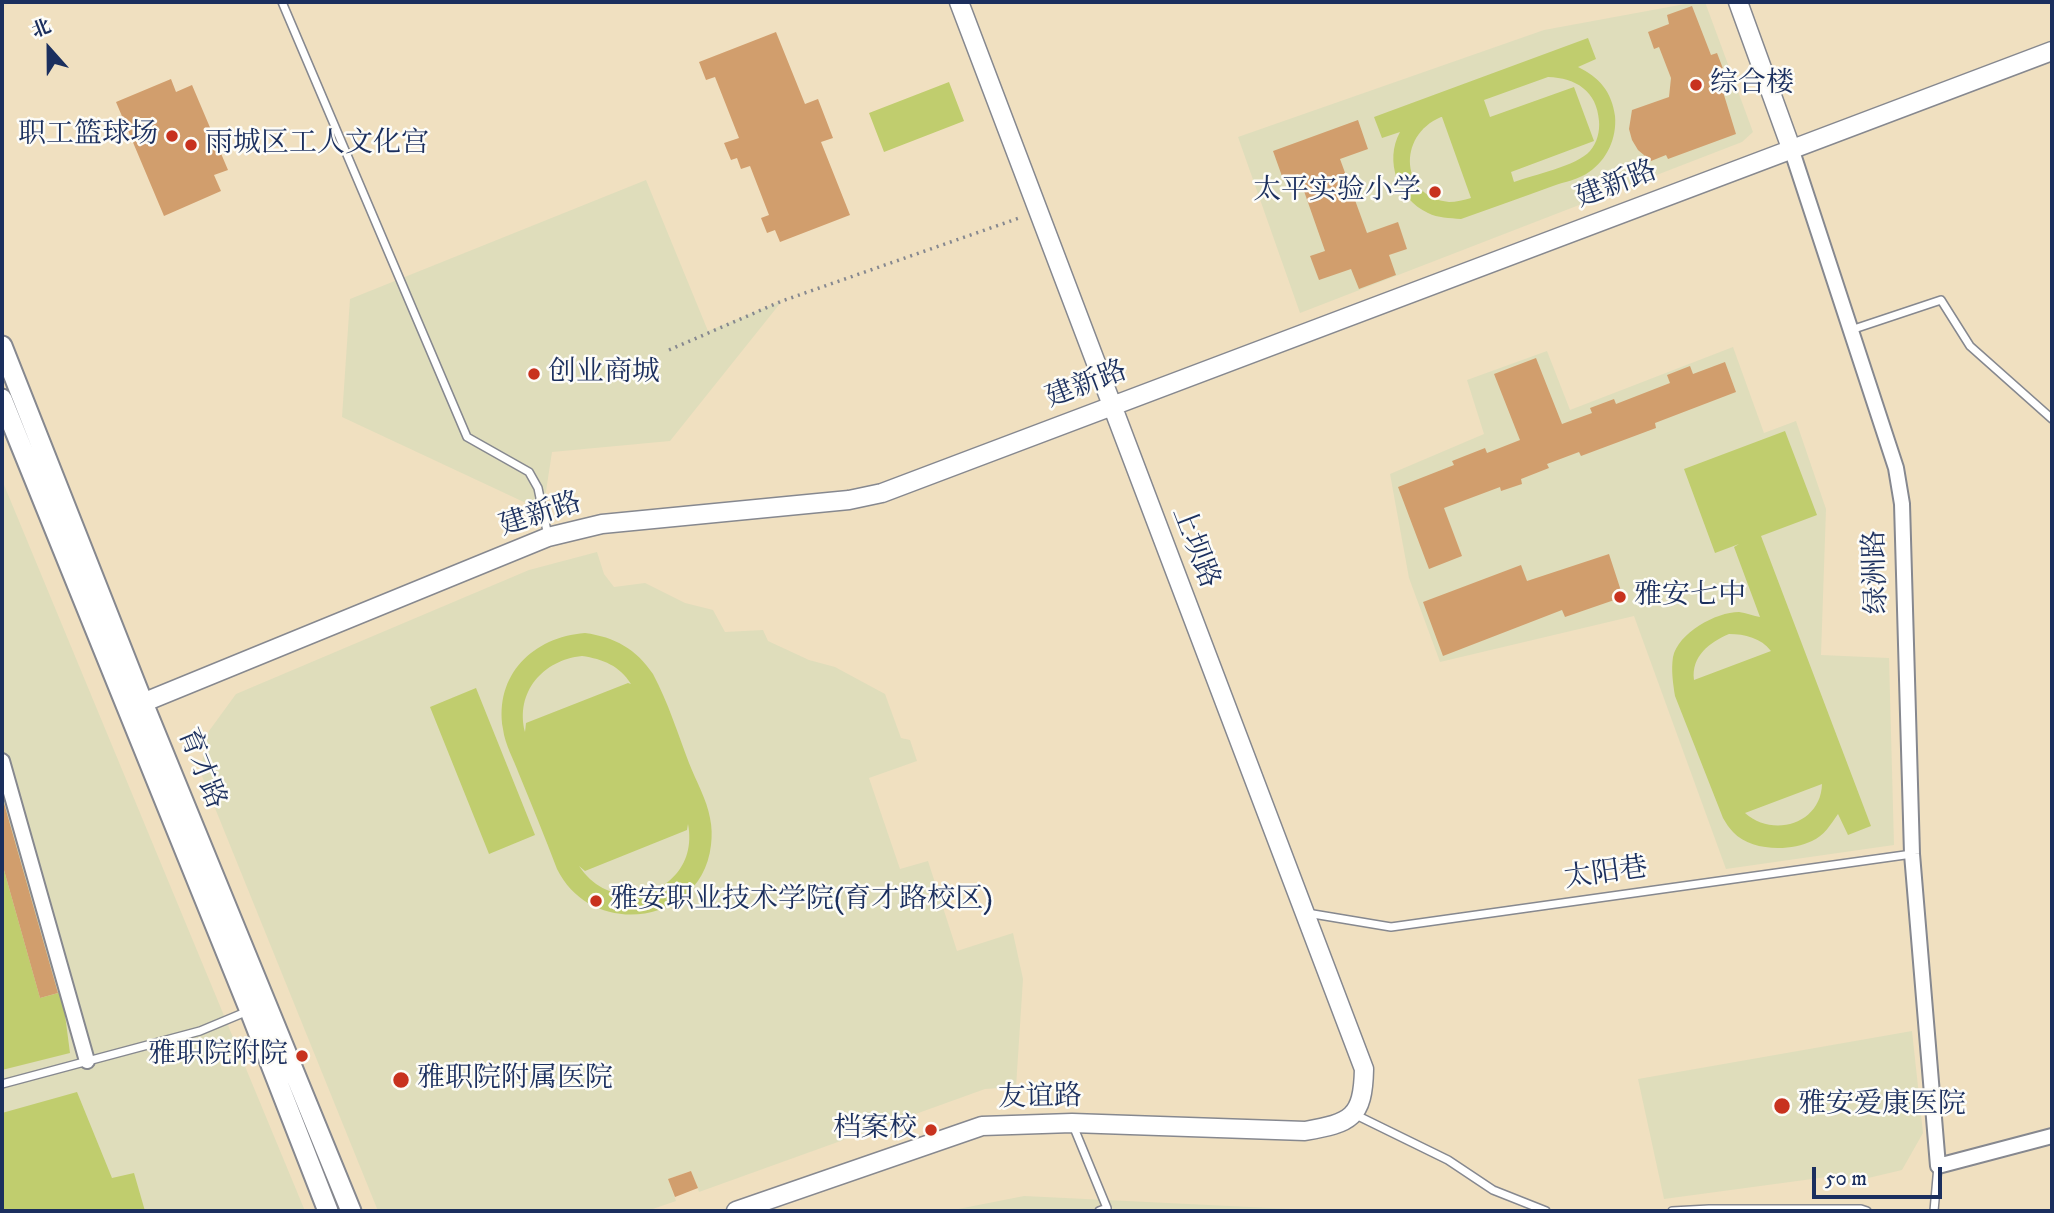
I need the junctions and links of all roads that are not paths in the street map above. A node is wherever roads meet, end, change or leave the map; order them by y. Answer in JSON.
{"nodes":[{"id":1,"x":282,"y":2,"type":"edge"},
{"id":2,"x":959,"y":2,"type":"edge"},
{"id":3,"x":1738,"y":2,"type":"edge"},
{"id":4,"x":2052,"y":51,"type":"edge"},
{"id":5,"x":1791,"y":148,"type":"junction"},
{"id":6,"x":1851,"y":330,"type":"junction"},
{"id":7,"x":2,"y":346,"type":"edge"},
{"id":8,"x":2,"y":398,"type":"edge"},
{"id":9,"x":1111,"y":405,"type":"junction"},
{"id":10,"x":2052,"y":419,"type":"edge"},
{"id":11,"x":548,"y":537,"type":"junction"},
{"id":12,"x":135,"y":706,"type":"junction"},
{"id":13,"x":2,"y":761,"type":"edge"},
{"id":14,"x":1912,"y":854,"type":"junction"},
{"id":15,"x":1305,"y":912,"type":"junction"},
{"id":16,"x":257,"y":1008,"type":"junction"},
{"id":17,"x":87,"y":1061,"type":"junction"},
{"id":18,"x":2,"y":1084,"type":"edge"},
{"id":19,"x":1354,"y":1113,"type":"junction"},
{"id":20,"x":1072,"y":1123,"type":"junction"},
{"id":21,"x":2052,"y":1136,"type":"edge"},
{"id":22,"x":1938,"y":1166,"type":"junction"},
{"id":23,"x":328,"y":1211,"type":"edge"},
{"id":24,"x":351,"y":1211,"type":"edge"},
{"id":25,"x":736,"y":1211,"type":"edge"},
{"id":26,"x":1099,"y":1211,"type":"edge"},
{"id":27,"x":1546,"y":1211,"type":"edge"},
{"id":28,"x":1672,"y":1211,"type":"edge"},
{"id":29,"x":1867,"y":1211,"type":"edge"},
{"id":30,"x":1934,"y":1211,"type":"edge"}],
"edges":[{"from":1,"to":11,"type":"lane"},
{"from":2,"to":9,"type":"street","name":"上坝路"},
{"from":3,"to":5,"type":"street","name":"绿洲路"},
{"from":4,"to":5,"type":"street","name":"建新路"},
{"from":5,"to":6,"type":"street","name":"绿洲路"},
{"from":5,"to":9,"type":"street","name":"建新路"},
{"from":6,"to":10,"type":"lane"},
{"from":6,"to":14,"type":"street","name":"绿洲路"},
{"from":7,"to":12,"type":"main road","name":"育才路"},
{"from":8,"to":12,"type":"main road","name":"育才路"},
{"from":9,"to":11,"type":"street","name":"建新路"},
{"from":9,"to":15,"type":"street","name":"上坝路"},
{"from":11,"to":12,"type":"street","name":"建新路"},
{"from":12,"to":16,"type":"main road","name":"育才路"},
{"from":13,"to":17,"type":"street"},
{"from":14,"to":15,"type":"lane","name":"太阳巷"},
{"from":14,"to":22,"type":"street","name":"绿洲路"},
{"from":15,"to":19,"type":"street","name":"上坝路"},
{"from":16,"to":17,"type":"lane"},
{"from":16,"to":23,"type":"main road","name":"育才路"},
{"from":16,"to":24,"type":"main road","name":"育才路"},
{"from":17,"to":18,"type":"lane"},
{"from":19,"to":20,"type":"street","name":"友谊路"},
{"from":19,"to":27,"type":"lane"},
{"from":20,"to":25,"type":"street","name":"友谊路"},
{"from":20,"to":26,"type":"lane"},
{"from":21,"to":22,"type":"street"},
{"from":22,"to":30,"type":"lane"},
{"from":28,"to":29,"type":"lane"}]}
